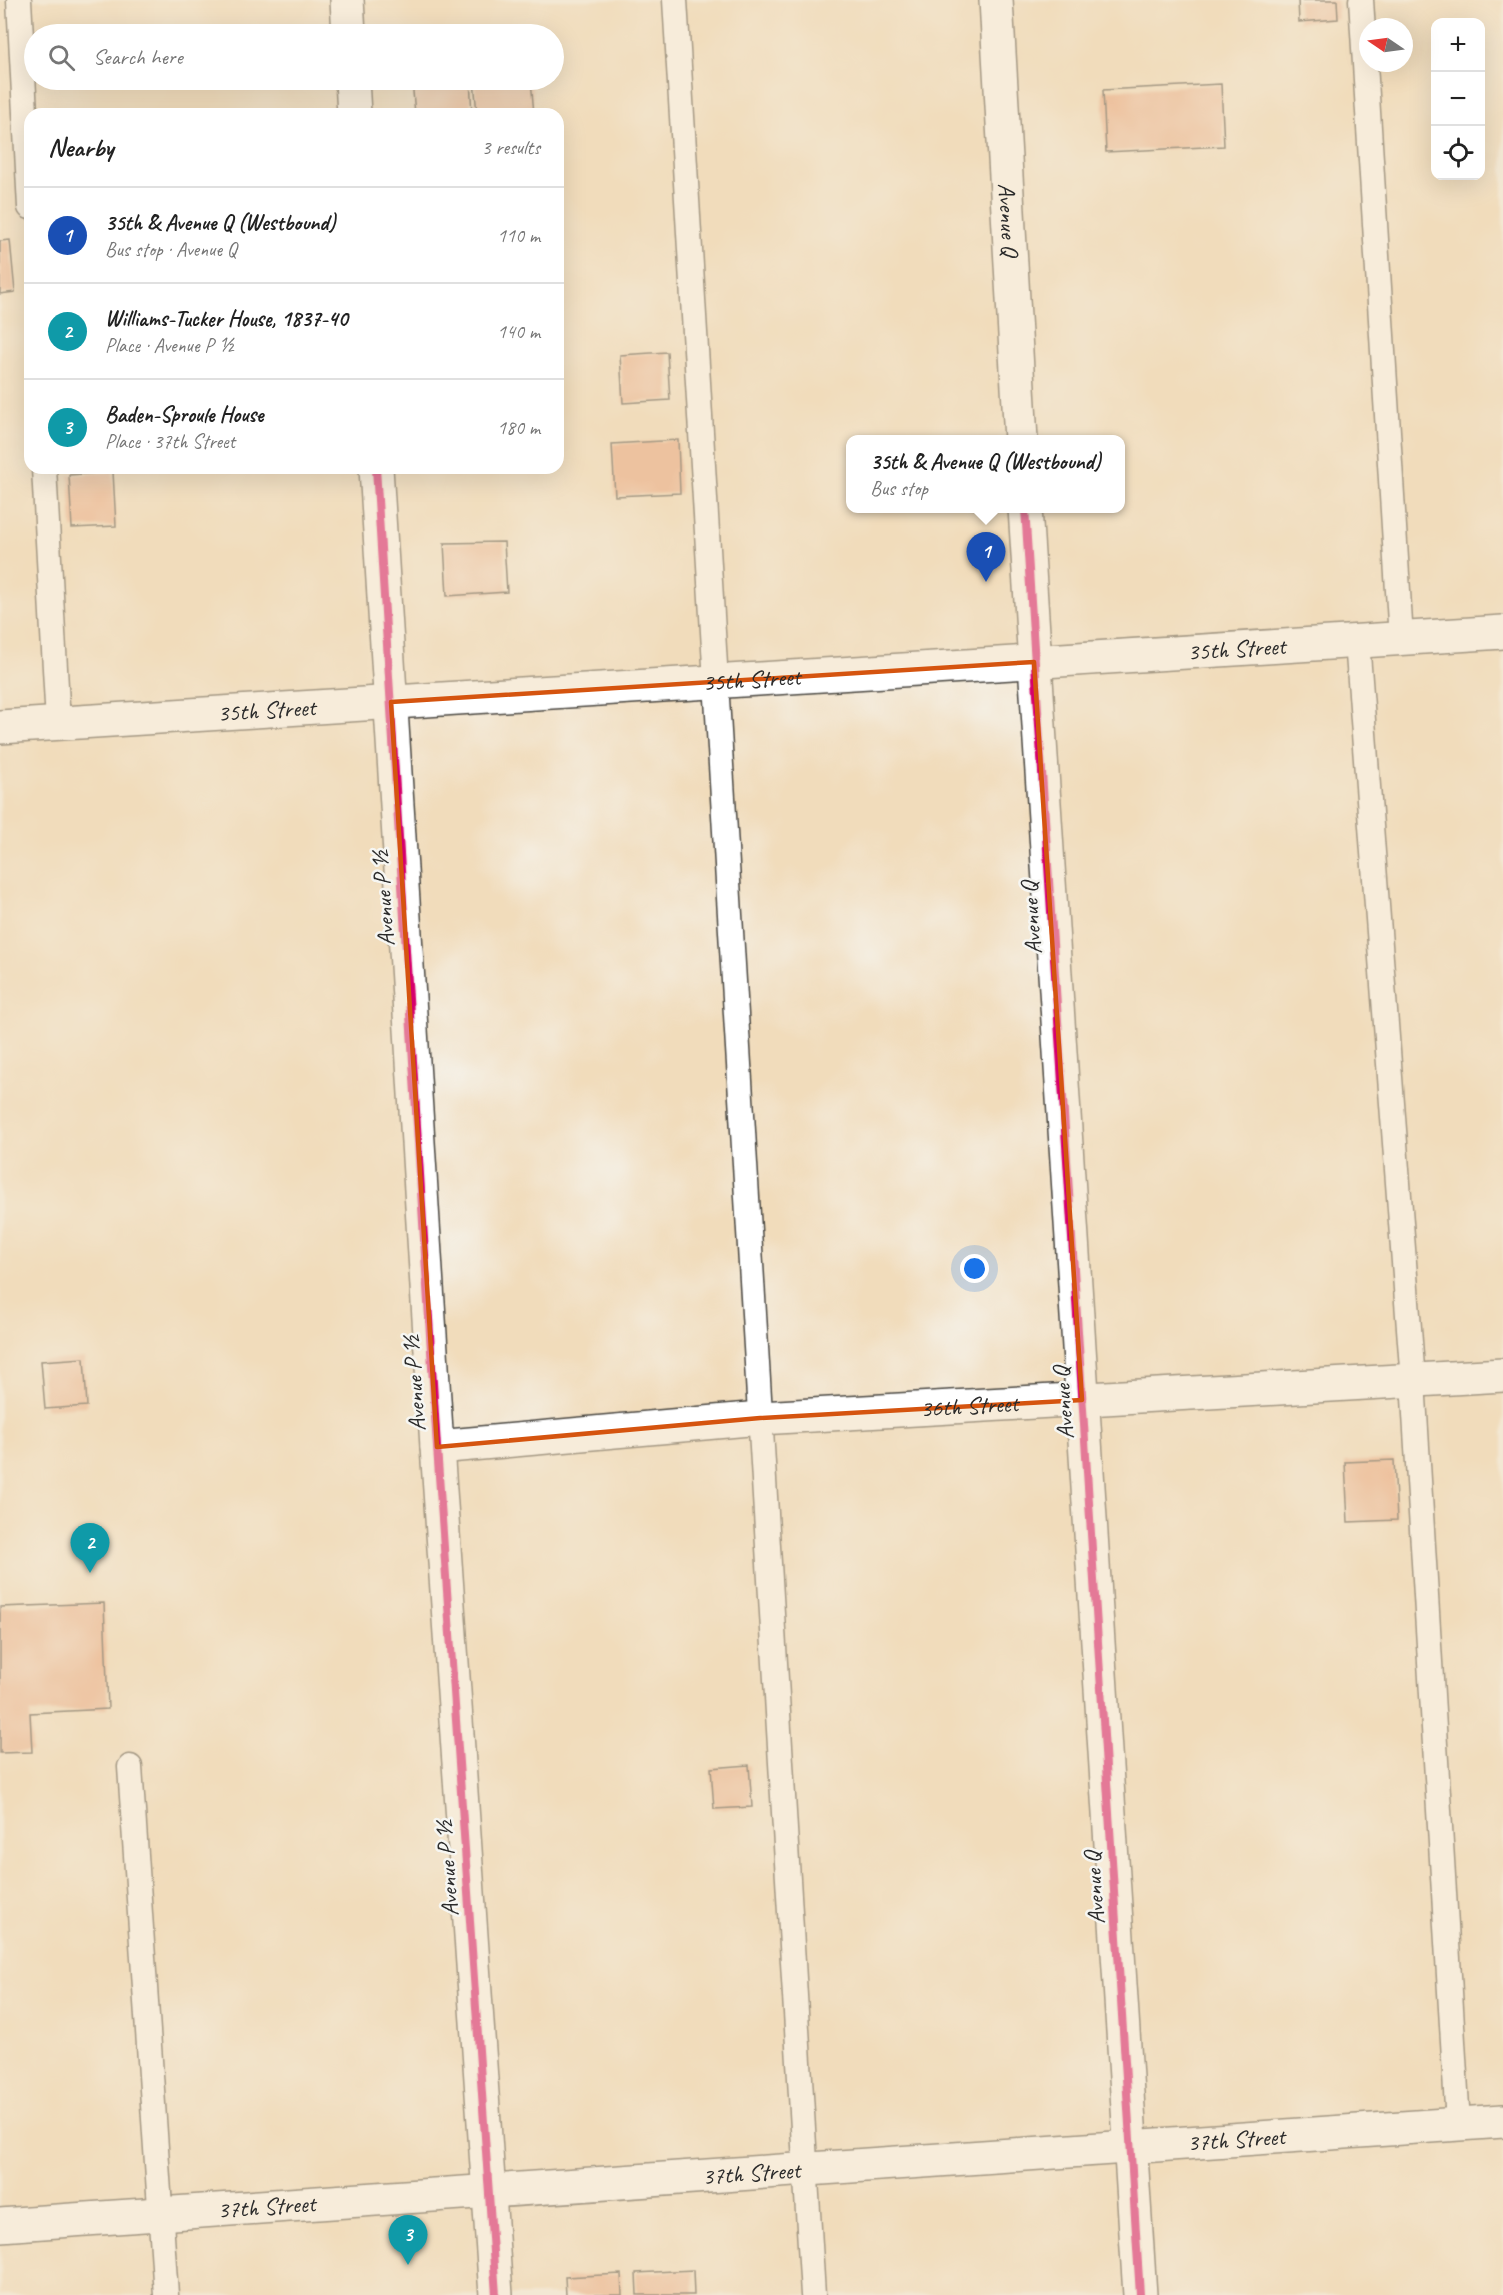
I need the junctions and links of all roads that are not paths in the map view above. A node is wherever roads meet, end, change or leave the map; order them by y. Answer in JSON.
{"nodes":[{"id":1,"x":19,"y":0,"type":"edge"},
{"id":2,"x":347,"y":0,"type":"edge"},
{"id":3,"x":675,"y":0,"type":"edge"},
{"id":4,"x":996,"y":0,"type":"edge"},
{"id":5,"x":1361,"y":0,"type":"edge"},
{"id":6,"x":348,"y":24,"type":"edge"},
{"id":7,"x":353,"y":90,"type":"edge"},
{"id":8,"x":25,"y":108,"type":"edge"},
{"id":9,"x":354,"y":108,"type":"edge"},
{"id":10,"x":1021,"y":435,"type":"edge"},
{"id":11,"x":44,"y":474,"type":"edge"},
{"id":12,"x":376,"y":474,"type":"edge"},
{"id":13,"x":1025,"y":513,"type":"edge"},
{"id":14,"x":1503,"y":632,"type":"edge"},
{"id":15,"x":1401,"y":639,"type":"junction"},
{"id":16,"x":1357,"y":641,"type":"junction"},
{"id":17,"x":1034,"y":662,"type":"junction"},
{"id":18,"x":717,"y":682,"type":"junction"},
{"id":19,"x":391,"y":702,"type":"junction"},
{"id":20,"x":58,"y":723,"type":"junction"},
{"id":21,"x":0,"y":727,"type":"edge"},
{"id":22,"x":1503,"y":1375,"type":"edge"},
{"id":23,"x":1413,"y":1381,"type":"junction"},
{"id":24,"x":1082,"y":1400,"type":"junction"},
{"id":25,"x":760,"y":1418,"type":"junction"},
{"id":26,"x":437,"y":1447,"type":"junction"},
{"id":27,"x":130,"y":1767,"type":"dead end"},
{"id":28,"x":1503,"y":2121,"type":"edge"},
{"id":29,"x":1458,"y":2124,"type":"junction"},
{"id":30,"x":1130,"y":2147,"type":"junction"},
{"id":31,"x":804,"y":2170,"type":"junction"},
{"id":32,"x":490,"y":2192,"type":"junction"},
{"id":33,"x":160,"y":2215,"type":"junction"},
{"id":34,"x":0,"y":2225,"type":"edge"},
{"id":35,"x":166,"y":2295,"type":"edge"},
{"id":36,"x":496,"y":2295,"type":"edge"},
{"id":37,"x":813,"y":2295,"type":"edge"},
{"id":38,"x":1140,"y":2295,"type":"edge"}],
"edges":[{"from":1,"to":8,"type":"lane"},
{"from":2,"to":6,"type":"street"},
{"from":3,"to":18,"type":"lane"},
{"from":4,"to":10,"type":"street","name":"Avenue Q"},
{"from":5,"to":15,"type":"lane"},
{"from":7,"to":9,"type":"street"},
{"from":11,"to":20,"type":"lane"},
{"from":12,"to":19,"type":"street","name":"Avenue P ½"},
{"from":13,"to":17,"type":"street","name":"Avenue Q"},
{"from":14,"to":15,"type":"street","name":"35th Street"},
{"from":15,"to":16,"type":"street","name":"35th Street"},
{"from":16,"to":17,"type":"street","name":"35th Street"},
{"from":16,"to":23,"type":"lane"},
{"from":17,"to":18,"type":"street","name":"35th Street"},
{"from":17,"to":24,"type":"street","name":"Avenue Q"},
{"from":18,"to":19,"type":"street","name":"35th Street"},
{"from":18,"to":25,"type":"lane"},
{"from":19,"to":20,"type":"street","name":"35th Street"},
{"from":19,"to":26,"type":"street","name":"Avenue P ½"},
{"from":20,"to":21,"type":"street","name":"35th Street"},
{"from":22,"to":23,"type":"street","name":"36th Street"},
{"from":23,"to":24,"type":"street","name":"36th Street"},
{"from":23,"to":29,"type":"lane"},
{"from":24,"to":25,"type":"street","name":"36th Street"},
{"from":24,"to":30,"type":"street","name":"Avenue Q"},
{"from":25,"to":26,"type":"street","name":"36th Street"},
{"from":25,"to":31,"type":"lane"},
{"from":26,"to":32,"type":"street","name":"Avenue P ½"},
{"from":27,"to":33,"type":"lane"},
{"from":28,"to":29,"type":"street","name":"37th Street"},
{"from":29,"to":30,"type":"street","name":"37th Street"},
{"from":30,"to":31,"type":"street","name":"37th Street"},
{"from":30,"to":38,"type":"street","name":"Avenue Q"},
{"from":31,"to":32,"type":"street","name":"37th Street"},
{"from":31,"to":37,"type":"lane"},
{"from":32,"to":33,"type":"street","name":"37th Street"},
{"from":32,"to":36,"type":"street","name":"Avenue P ½"},
{"from":33,"to":34,"type":"street","name":"37th Street"},
{"from":33,"to":35,"type":"lane"}]}
